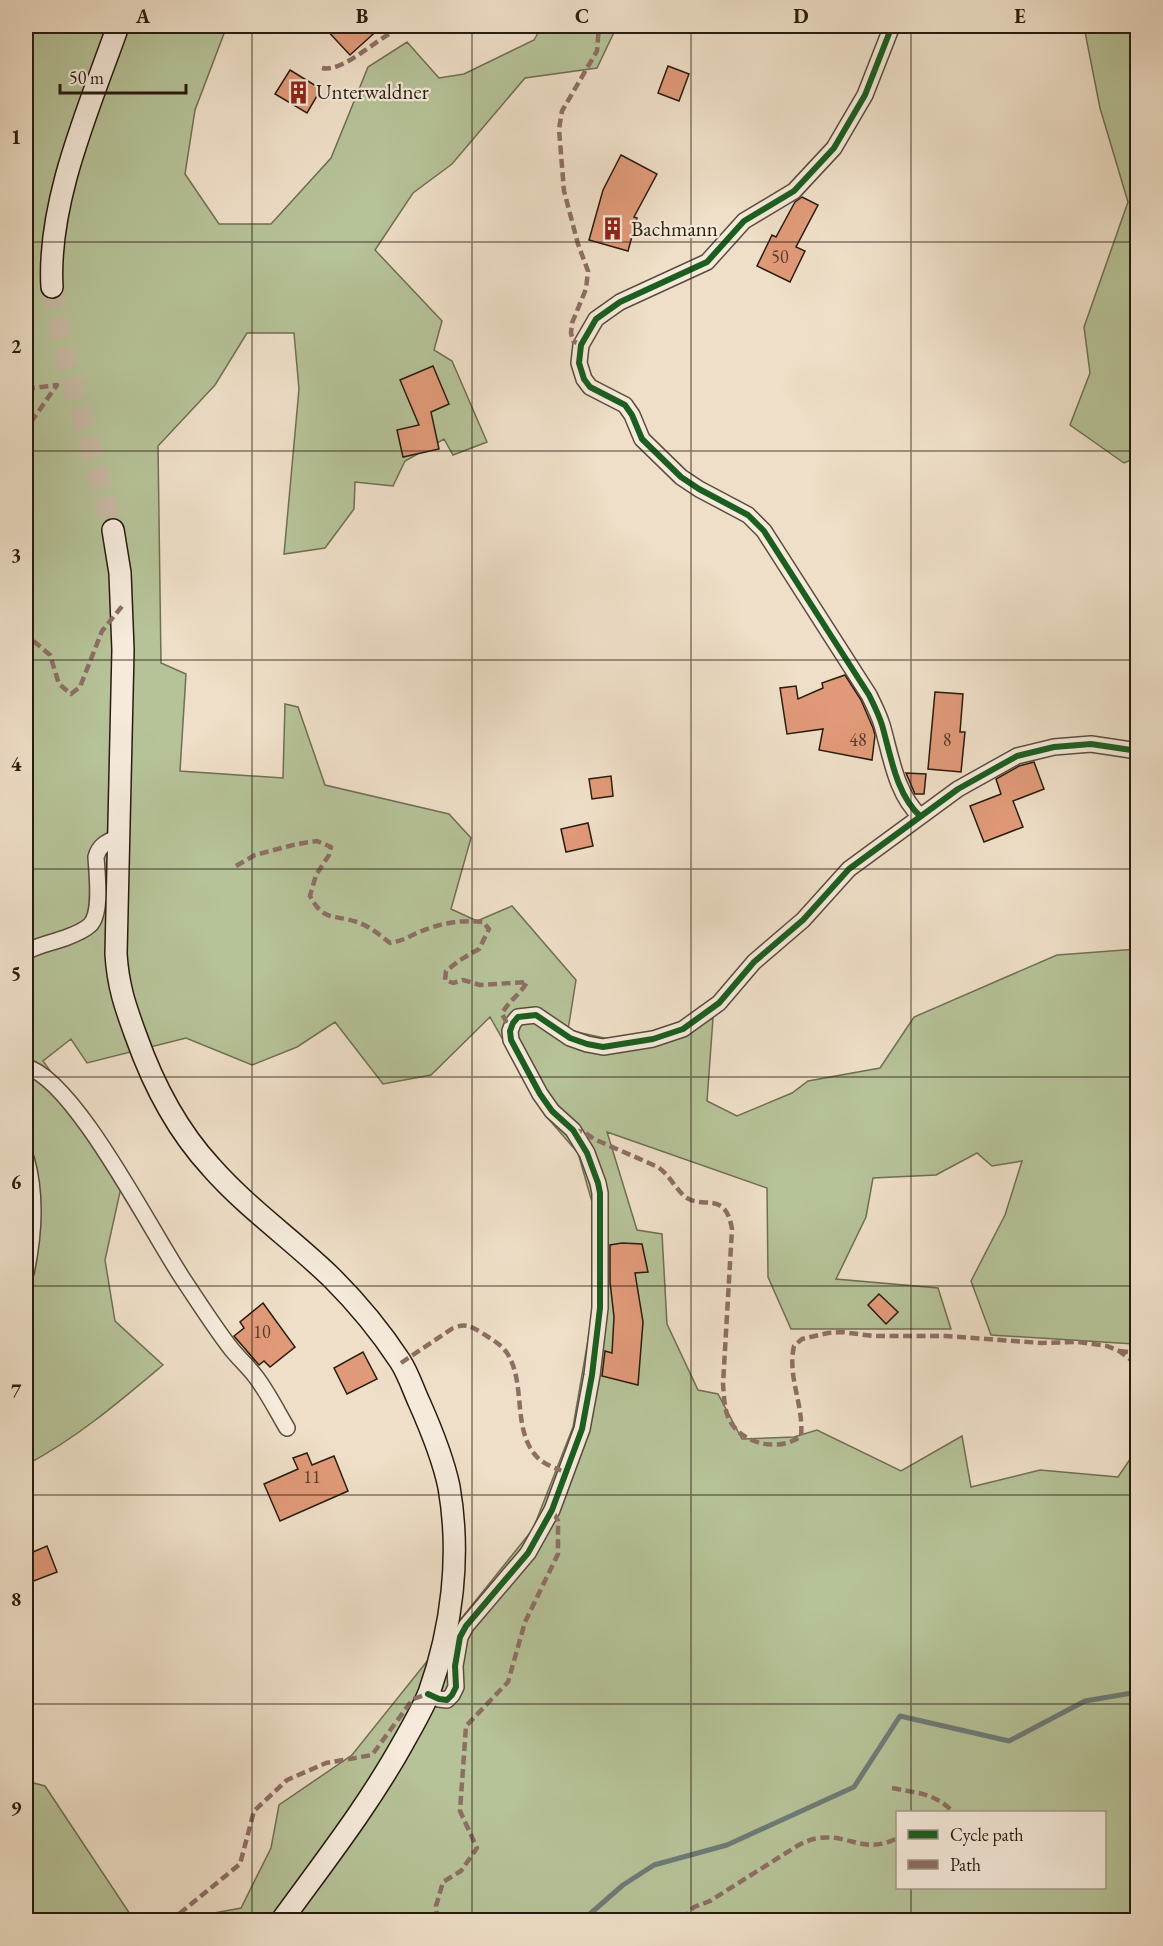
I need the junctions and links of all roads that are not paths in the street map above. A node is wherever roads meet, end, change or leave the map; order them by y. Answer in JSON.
{"nodes":[{"id":1,"x":118,"y":26,"type":"edge"},
{"id":2,"x":892,"y":26,"type":"edge"},
{"id":3,"x":52,"y":286,"type":"tunnel mouth"},
{"id":4,"x":113,"y":530,"type":"tunnel mouth"},
{"id":5,"x":1137,"y":751,"type":"edge"},
{"id":6,"x":920,"y":816,"type":"junction"},
{"id":7,"x":118,"y":837,"type":"junction"},
{"id":8,"x":26,"y":952,"type":"edge"},
{"id":9,"x":26,"y":1067,"type":"edge"},
{"id":10,"x":26,"y":1158,"type":"edge"},
{"id":11,"x":26,"y":1273,"type":"edge"},
{"id":12,"x":287,"y":1428,"type":"dead end"},
{"id":13,"x":428,"y":1694,"type":"junction"},
{"id":14,"x":282,"y":1920,"type":"edge"}],
"edges":[{"from":1,"to":3,"type":"main road"},
{"from":2,"to":6,"type":"street"},
{"from":4,"to":7,"type":"main road"},
{"from":5,"to":6,"type":"street"},
{"from":6,"to":13,"type":"street"},
{"from":7,"to":8,"type":"street"},
{"from":7,"to":13,"type":"main road"},
{"from":9,"to":12,"type":"street"},
{"from":10,"to":11,"type":"street"},
{"from":13,"to":14,"type":"main road"}]}
